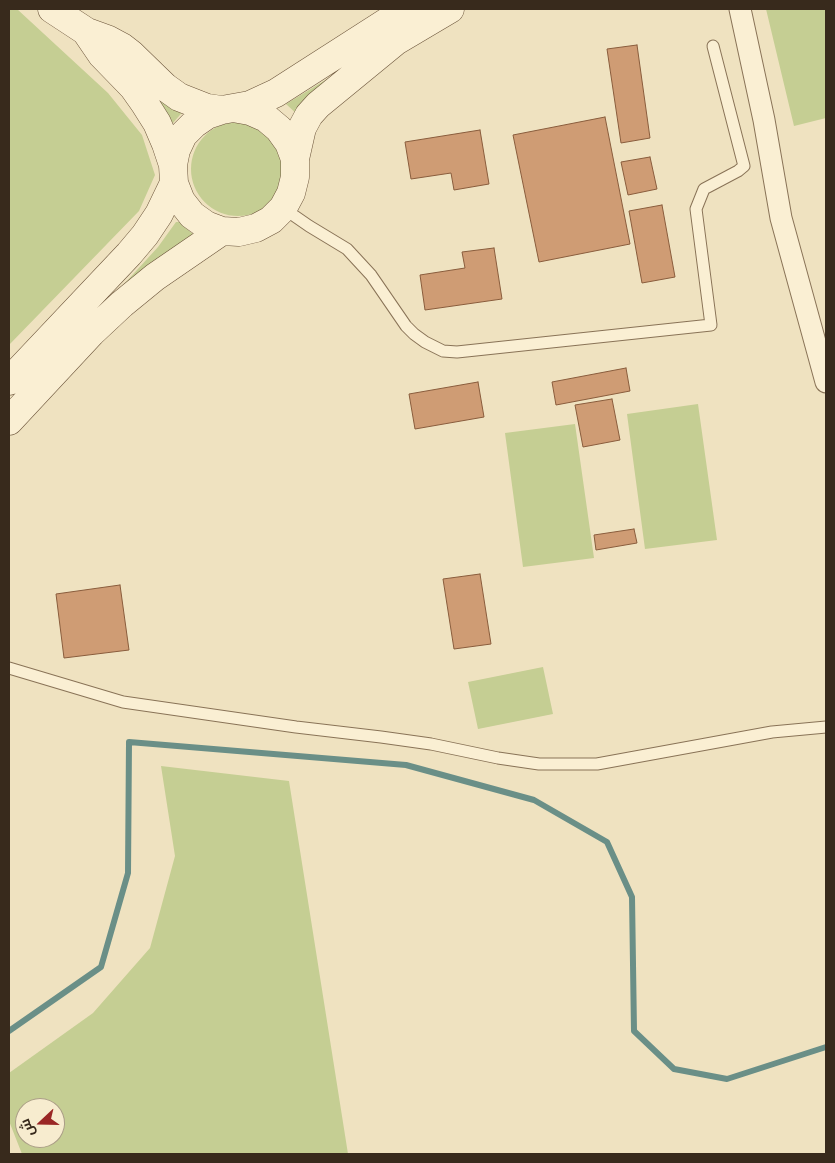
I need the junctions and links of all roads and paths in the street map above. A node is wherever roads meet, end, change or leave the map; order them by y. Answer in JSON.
{"nodes":[{"id":1,"x":52,"y":9,"type":"edge"},
{"id":2,"x":407,"y":9,"type":"edge"},
{"id":3,"x":450,"y":9,"type":"edge"},
{"id":4,"x":740,"y":9,"type":"edge"},
{"id":5,"x":86,"y":32,"type":"junction"},
{"id":6,"x":713,"y":46,"type":"dead end"},
{"id":7,"x":228,"y":109,"type":"junction"},
{"id":8,"x":295,"y":159,"type":"junction"},
{"id":9,"x":174,"y":174,"type":"junction"},
{"id":10,"x":283,"y":208,"type":"junction"},
{"id":11,"x":222,"y":230,"type":"junction"},
{"id":12,"x":9,"y":381,"type":"edge"},
{"id":13,"x":826,"y":382,"type":"edge"},
{"id":14,"x":9,"y":421,"type":"edge"},
{"id":15,"x":9,"y":668,"type":"edge"},
{"id":16,"x":826,"y":727,"type":"edge"}],
"edges":[{"from":1,"to":5,"type":"street"},
{"from":2,"to":7,"type":"street"},
{"from":3,"to":8,"type":"street"},
{"from":4,"to":13,"type":"street"},
{"from":5,"to":7,"type":"street"},
{"from":5,"to":9,"type":"street"},
{"from":6,"to":10,"type":"lane"},
{"from":7,"to":8,"type":"street"},
{"from":7,"to":9,"type":"street"},
{"from":8,"to":10,"type":"street"},
{"from":9,"to":11,"type":"street"},
{"from":9,"to":12,"type":"street"},
{"from":10,"to":11,"type":"street"},
{"from":11,"to":14,"type":"street"},
{"from":15,"to":16,"type":"lane"}]}
